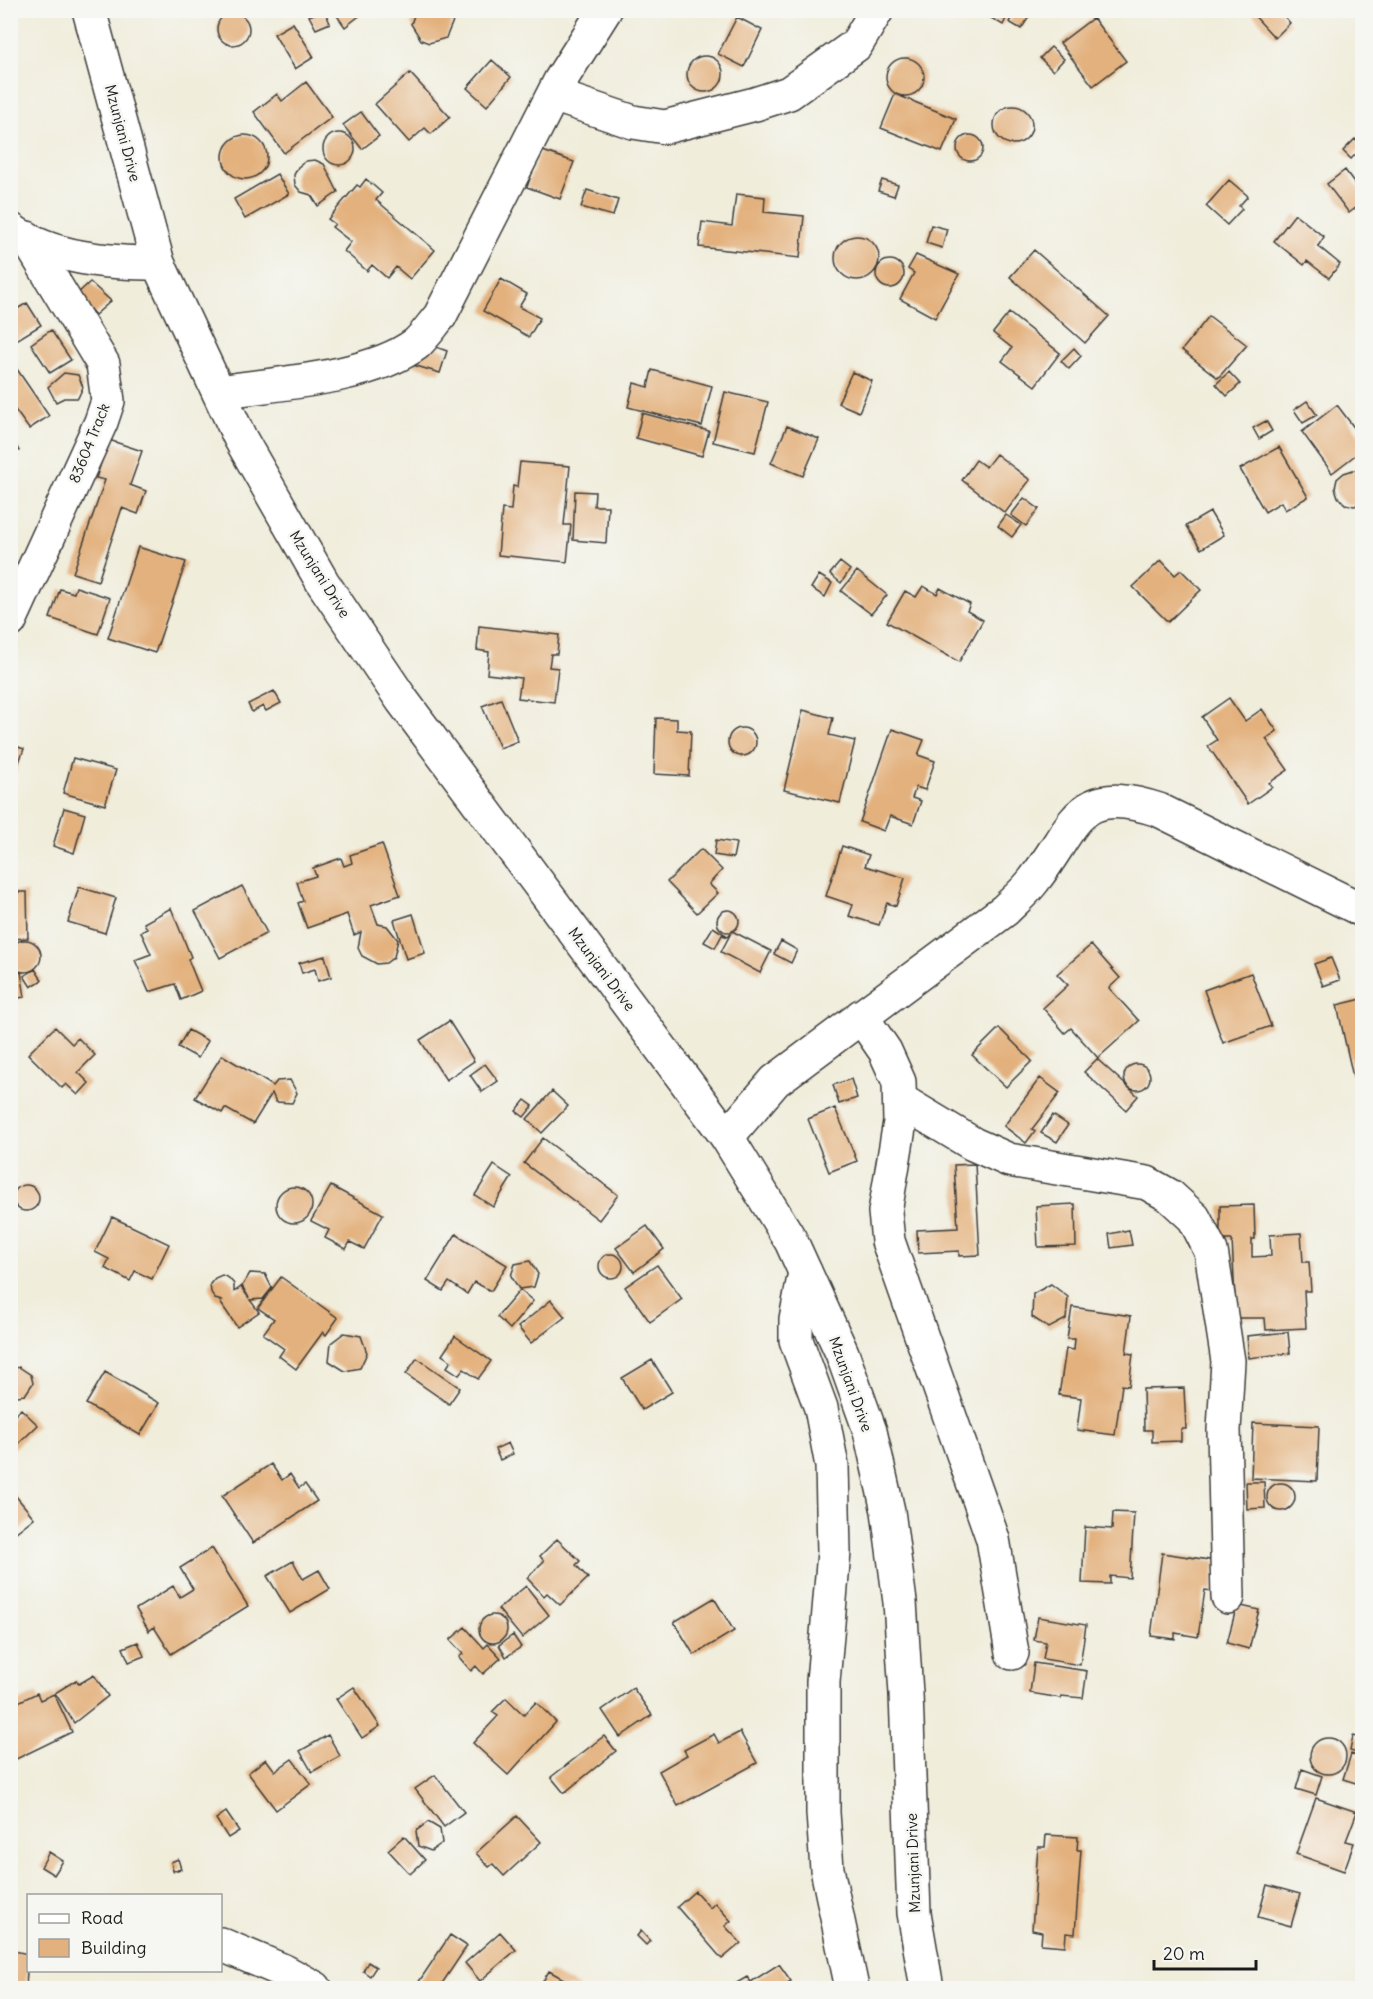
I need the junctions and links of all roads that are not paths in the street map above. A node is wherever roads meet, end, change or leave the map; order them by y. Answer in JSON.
{"nodes":[{"id":1,"x":89,"y":10,"type":"edge"},
{"id":2,"x":605,"y":10,"type":"edge"},
{"id":3,"x":876,"y":10,"type":"edge"},
{"id":4,"x":553,"y":95,"type":"junction"},
{"id":5,"x":19,"y":234,"type":"edge"},
{"id":6,"x":158,"y":262,"type":"junction"},
{"id":7,"x":219,"y":392,"type":"junction"},
{"id":8,"x":10,"y":621,"type":"edge"},
{"id":9,"x":1362,"y":910,"type":"edge"},
{"id":10,"x":861,"y":1016,"type":"junction"},
{"id":11,"x":900,"y":1100,"type":"junction"},
{"id":12,"x":727,"y":1137,"type":"junction"},
{"id":13,"x":805,"y":1272,"type":"junction"},
{"id":14,"x":1228,"y":1597,"type":"dead end"},
{"id":15,"x":1012,"y":1653,"type":"dead end"},
{"id":16,"x":222,"y":1945,"type":"edge"},
{"id":17,"x":315,"y":1989,"type":"edge"},
{"id":18,"x":852,"y":1989,"type":"edge"},
{"id":19,"x":927,"y":1989,"type":"edge"}],
"edges":[{"from":1,"to":6,"type":"street","name":"Mzunjani Drive"},
{"from":2,"to":4,"type":"street"},
{"from":3,"to":4,"type":"street"},
{"from":4,"to":7,"type":"street"},
{"from":5,"to":6,"type":"street"},
{"from":5,"to":8,"type":"street","name":"83604 Track"},
{"from":6,"to":7,"type":"street","name":"Mzunjani Drive"},
{"from":7,"to":12,"type":"street","name":"Mzunjani Drive"},
{"from":9,"to":10,"type":"street"},
{"from":10,"to":11,"type":"street"},
{"from":10,"to":12,"type":"street"},
{"from":11,"to":14,"type":"street"},
{"from":11,"to":15,"type":"street"},
{"from":12,"to":13,"type":"street","name":"Mzunjani Drive"},
{"from":13,"to":18,"type":"street"},
{"from":13,"to":19,"type":"street","name":"Mzunjani Drive"},
{"from":16,"to":17,"type":"street"}]}
